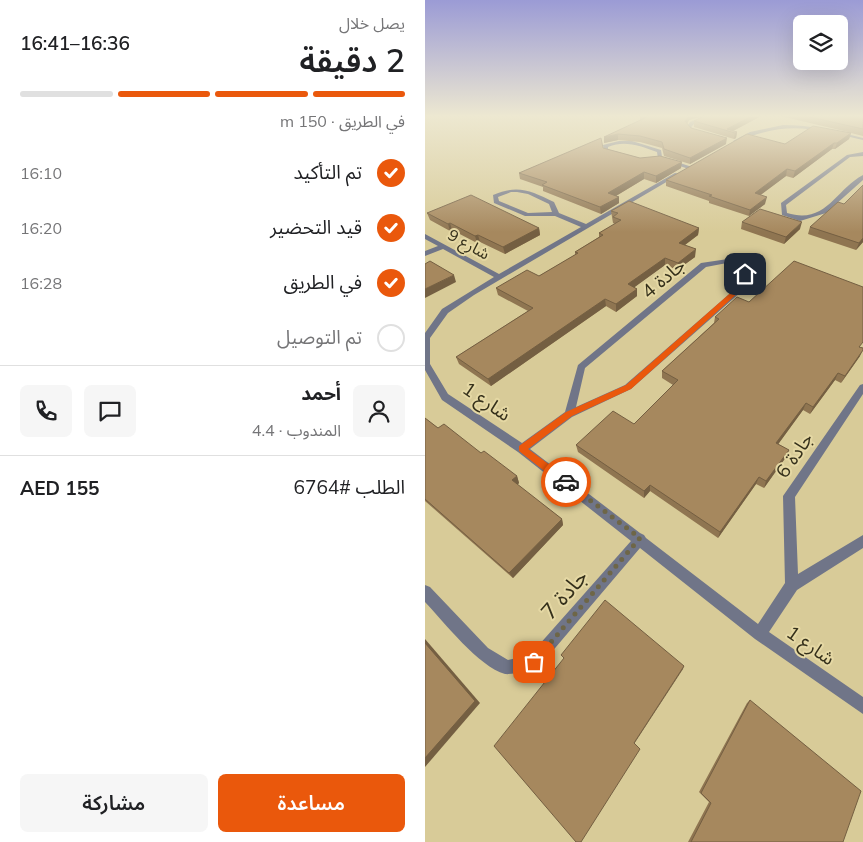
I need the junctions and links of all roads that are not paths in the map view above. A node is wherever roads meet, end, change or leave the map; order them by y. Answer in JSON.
{"nodes":[{"id":1,"x":618,"y":154,"type":"edge"},
{"id":2,"x":660,"y":154,"type":"edge"},
{"id":3,"x":861,"y":154,"type":"edge"},
{"id":4,"x":624,"y":156,"type":"edge"},
{"id":5,"x":661,"y":158,"type":"junction"},
{"id":6,"x":651,"y":159,"type":"edge"},
{"id":7,"x":863,"y":177,"type":"edge"},
{"id":8,"x":556,"y":214,"type":"junction"},
{"id":9,"x":587,"y":227,"type":"junction"},
{"id":10,"x":425,"y":236,"type":"edge"},
{"id":11,"x":443,"y":246,"type":"junction"},
{"id":12,"x":425,"y":254,"type":"edge"},
{"id":13,"x":499,"y":277,"type":"junction"},
{"id":14,"x":863,"y":386,"type":"edge"},
{"id":15,"x":569,"y":414,"type":"junction"},
{"id":16,"x":522,"y":449,"type":"junction"},
{"id":17,"x":640,"y":538,"type":"junction"},
{"id":18,"x":863,"y":541,"type":"edge"},
{"id":19,"x":792,"y":585,"type":"junction"},
{"id":20,"x":425,"y":592,"type":"edge"},
{"id":21,"x":761,"y":634,"type":"junction"},
{"id":22,"x":863,"y":706,"type":"edge"}],
"edges":[{"from":1,"to":4,"type":"street"},
{"from":2,"to":5,"type":"street"},
{"from":3,"to":7,"type":"street"},
{"from":5,"to":6,"type":"street"},
{"from":5,"to":9,"type":"street","name":"شارع 1"},
{"from":8,"to":8,"type":"street"},
{"from":8,"to":9,"type":"street"},
{"from":9,"to":13,"type":"street","name":"شارع 1"},
{"from":10,"to":11,"type":"street","name":"شارع 9"},
{"from":11,"to":12,"type":"street"},
{"from":11,"to":13,"type":"street","name":"شارع 9"},
{"from":13,"to":16,"type":"street","name":"شارع 1"},
{"from":14,"to":19,"type":"street","name":"جادة 6"},
{"from":15,"to":15,"type":"street","name":"جادة 4"},
{"from":15,"to":16,"type":"street","name":"جادة 4"},
{"from":16,"to":17,"type":"street","name":"شارع 1"},
{"from":17,"to":20,"type":"street","name":"جادة 7"},
{"from":17,"to":21,"type":"street","name":"شارع 1"},
{"from":18,"to":19,"type":"street"},
{"from":19,"to":21,"type":"street"},
{"from":21,"to":22,"type":"street","name":"شارع 1"}]}
